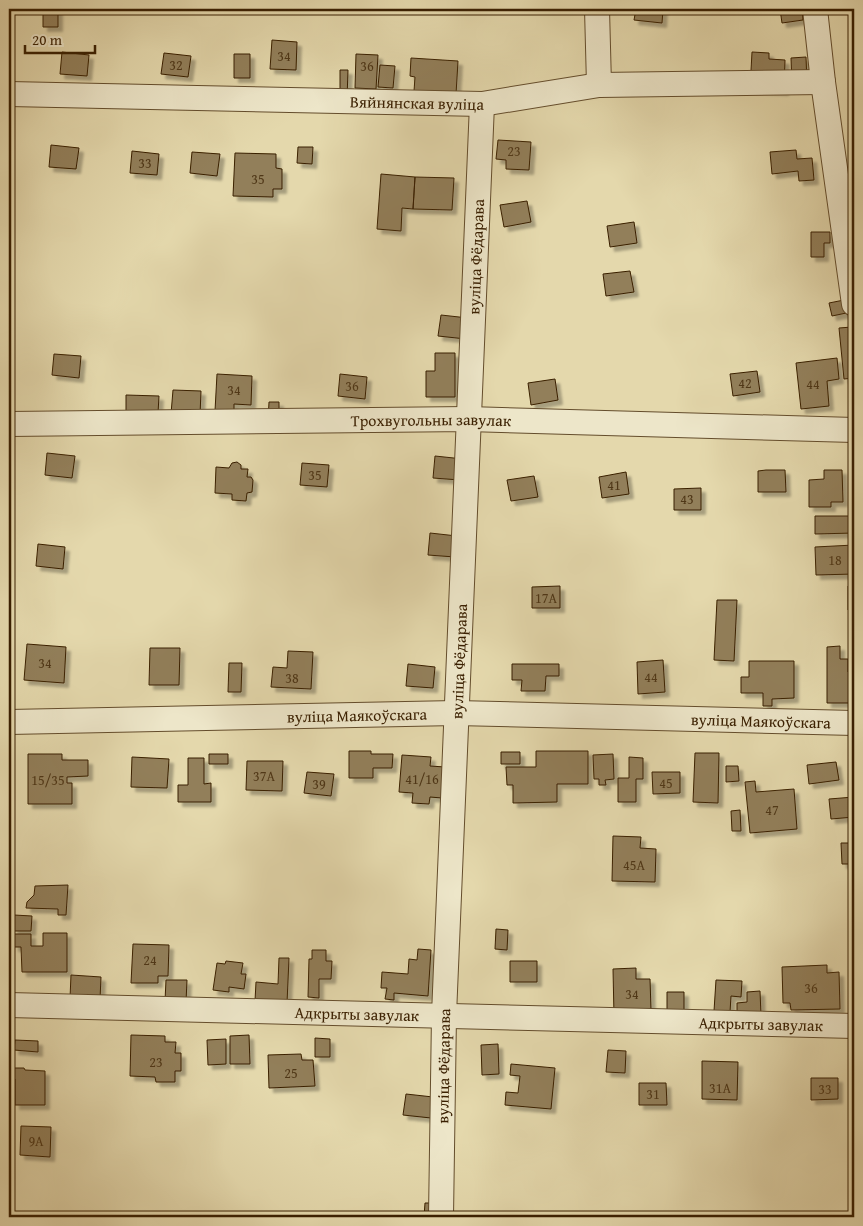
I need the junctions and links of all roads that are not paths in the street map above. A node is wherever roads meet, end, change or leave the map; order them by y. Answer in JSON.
{"nodes":[{"id":1,"x":597,"y":9,"type":"edge"},
{"id":2,"x":815,"y":9,"type":"edge"},
{"id":3,"x":823,"y":82,"type":"junction"},
{"id":4,"x":599,"y":85,"type":"junction"},
{"id":5,"x":9,"y":94,"type":"edge"},
{"id":6,"x":482,"y":104,"type":"junction"},
{"id":7,"x":854,"y":304,"type":"edge"},
{"id":8,"x":468,"y":419,"type":"junction"},
{"id":9,"x":9,"y":424,"type":"edge"},
{"id":10,"x":854,"y":430,"type":"edge"},
{"id":11,"x":456,"y":713,"type":"junction"},
{"id":12,"x":9,"y":722,"type":"edge"},
{"id":13,"x":854,"y":723,"type":"edge"},
{"id":14,"x":9,"y":1005,"type":"edge"},
{"id":15,"x":444,"y":1015,"type":"junction"},
{"id":16,"x":854,"y":1026,"type":"edge"},
{"id":17,"x":441,"y":1217,"type":"edge"}],
"edges":[{"from":1,"to":4,"type":"street"},
{"from":2,"to":3,"type":"street"},
{"from":3,"to":4,"type":"street","name":"Вяйнянская вуліца"},
{"from":3,"to":7,"type":"street"},
{"from":4,"to":6,"type":"street","name":"Вяйнянская вуліца"},
{"from":5,"to":6,"type":"street","name":"Вяйнянская вуліца"},
{"from":6,"to":8,"type":"street","name":"вуліца Фёдарава"},
{"from":8,"to":9,"type":"street","name":"Трохвугольны завулак"},
{"from":8,"to":10,"type":"street","name":"Трохвугольны завулак"},
{"from":8,"to":11,"type":"street","name":"вуліца Фёдарава"},
{"from":11,"to":12,"type":"street","name":"вуліца Маякоўскага"},
{"from":11,"to":13,"type":"street","name":"вуліца Маякоўскага"},
{"from":11,"to":15,"type":"street","name":"вуліца Фёдарава"},
{"from":14,"to":15,"type":"street","name":"Адкрыты завулак"},
{"from":15,"to":16,"type":"street","name":"Адкрыты завулак"},
{"from":15,"to":17,"type":"street","name":"вуліца Фёдарава"}]}
